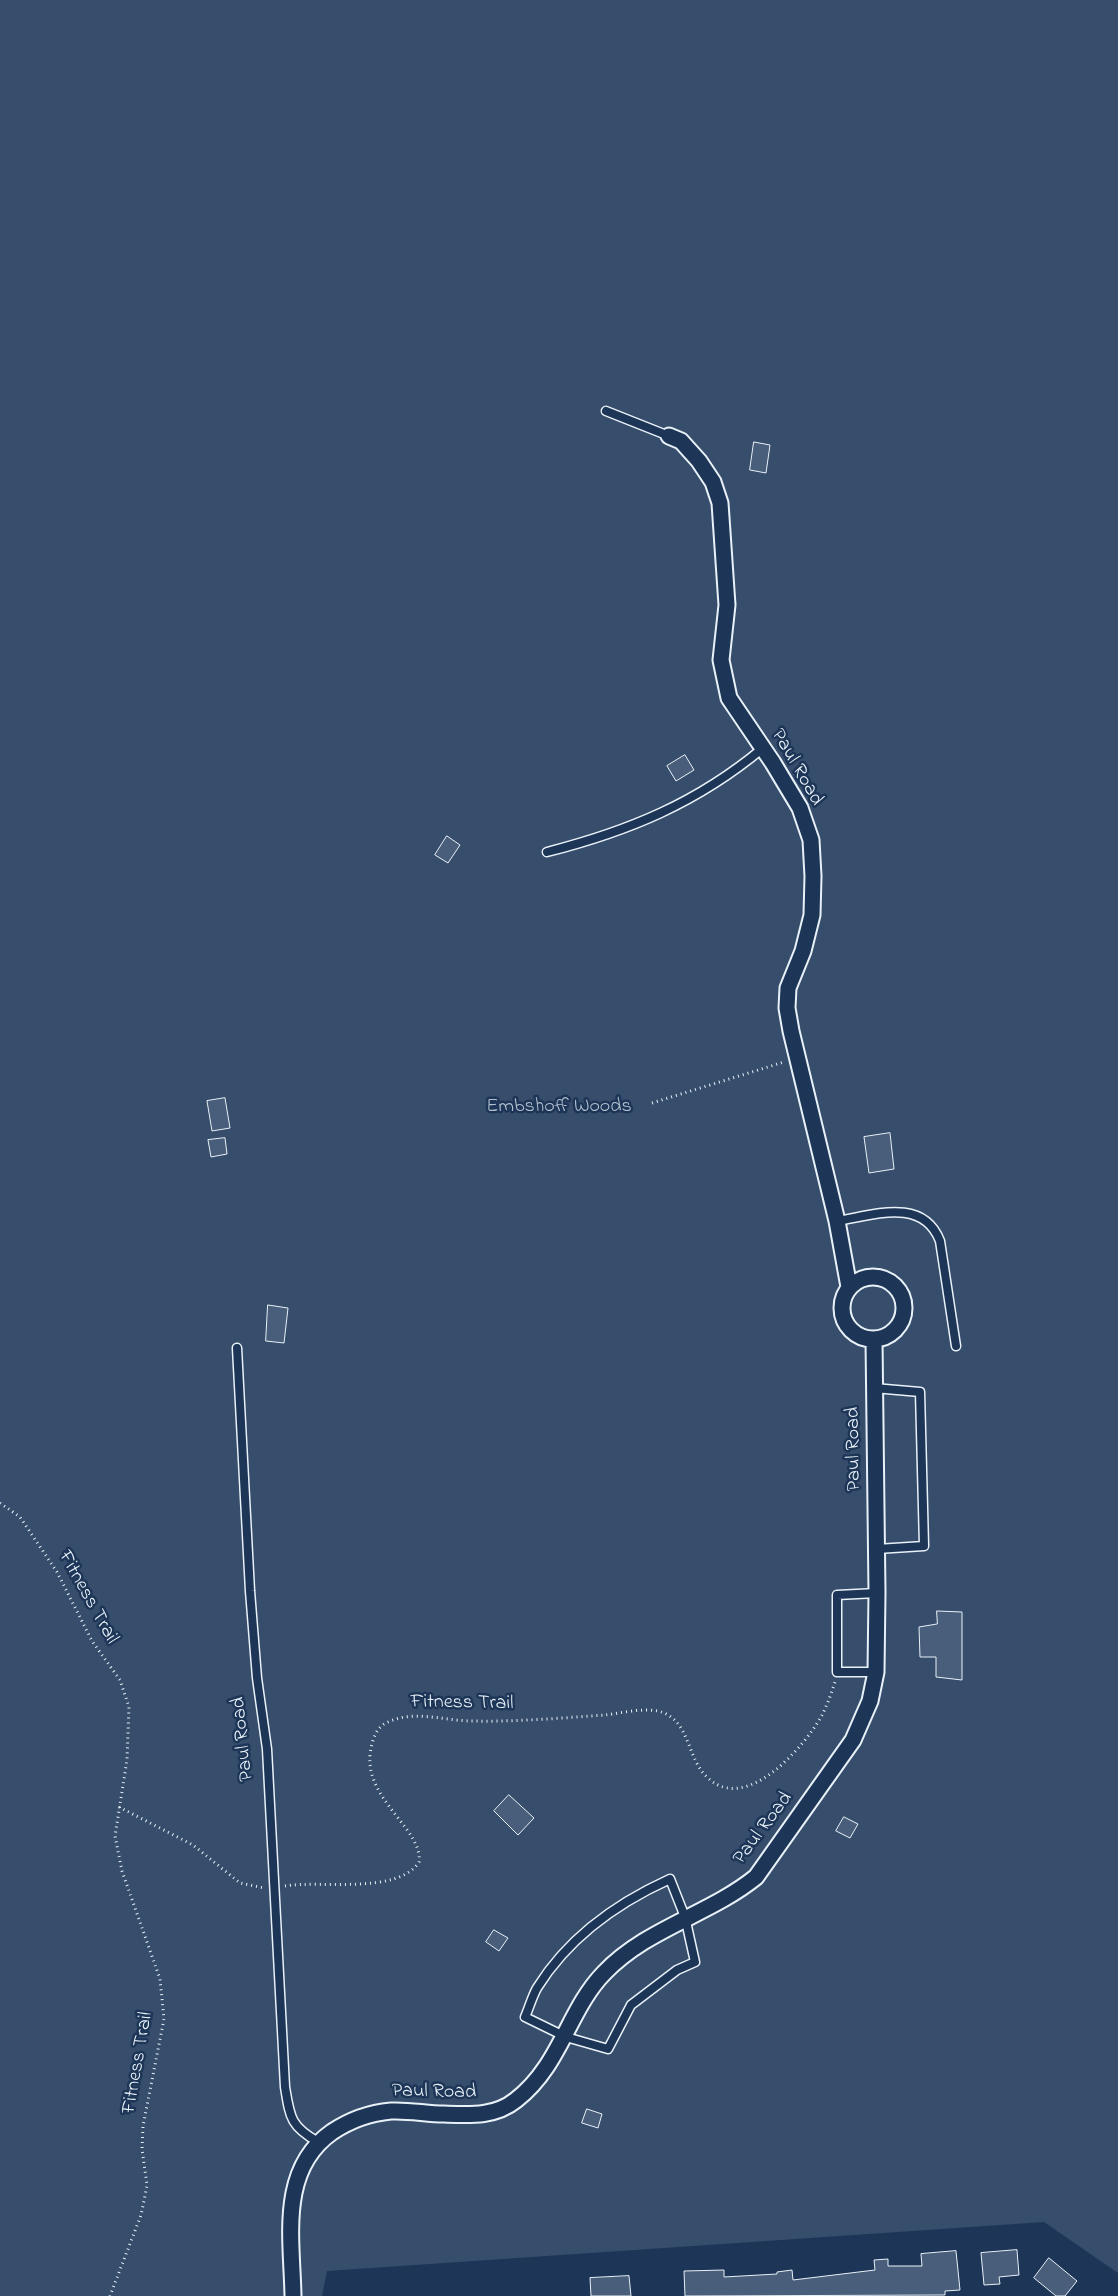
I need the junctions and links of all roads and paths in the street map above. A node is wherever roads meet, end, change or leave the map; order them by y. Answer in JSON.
{"nodes":[{"id":1,"x":606,"y":412,"type":"dead end"},
{"id":2,"x":669,"y":436,"type":"joint"},
{"id":3,"x":763,"y":748,"type":"junction"},
{"id":4,"x":547,"y":852,"type":"dead end"},
{"id":5,"x":797,"y":1058,"type":"junction"},
{"id":6,"x":652,"y":1103,"type":"dead end"},
{"id":7,"x":837,"y":1221,"type":"junction"},
{"id":8,"x":849,"y":1287,"type":"junction"},
{"id":9,"x":874,"y":1340,"type":"junction"},
{"id":10,"x":956,"y":1346,"type":"dead end"},
{"id":11,"x":237,"y":1348,"type":"dead end"},
{"id":12,"x":874,"y":1388,"type":"junction"},
{"id":13,"x":0,"y":1503,"type":"edge"},
{"id":14,"x":877,"y":1549,"type":"junction"},
{"id":15,"x":877,"y":1593,"type":"junction"},
{"id":16,"x":839,"y":1672,"type":"junction"},
{"id":17,"x":876,"y":1672,"type":"junction"},
{"id":18,"x":119,"y":1807,"type":"junction"},
{"id":19,"x":276,"y":1888,"type":"junction"},
{"id":20,"x":685,"y":1917,"type":"junction"},
{"id":21,"x":566,"y":2037,"type":"junction"},
{"id":22,"x":318,"y":2142,"type":"junction"},
{"id":23,"x":110,"y":2296,"type":"edge"},
{"id":24,"x":293,"y":2296,"type":"edge"}],
"edges":[{"from":1,"to":2,"type":"lane"},
{"from":2,"to":3,"type":"street","name":"Paul Road"},
{"from":3,"to":4,"type":"lane"},
{"from":3,"to":5,"type":"street","name":"Paul Road"},
{"from":5,"to":6,"type":"path"},
{"from":5,"to":7,"type":"street","name":"Paul Road"},
{"from":7,"to":8,"type":"street","name":"Paul Road"},
{"from":7,"to":10,"type":"lane"},
{"from":8,"to":9,"type":"street","name":"Paul Road"},
{"from":8,"to":9,"type":"street"},
{"from":9,"to":12,"type":"street","name":"Paul Road"},
{"from":11,"to":19,"type":"lane","name":"Paul Road"},
{"from":12,"to":14,"type":"street","name":"Paul Road"},
{"from":12,"to":14,"type":"lane"},
{"from":13,"to":18,"type":"path","name":"Fitness Trail"},
{"from":14,"to":15,"type":"street","name":"Paul Road"},
{"from":15,"to":16,"type":"lane"},
{"from":15,"to":17,"type":"street","name":"Paul Road"},
{"from":16,"to":17,"type":"lane"},
{"from":16,"to":19,"type":"path","name":"Fitness Trail"},
{"from":17,"to":20,"type":"street","name":"Paul Road"},
{"from":18,"to":19,"type":"path","name":"Fitness Trail"},
{"from":18,"to":23,"type":"path","name":"Fitness Trail"},
{"from":19,"to":22,"type":"lane","name":"Paul Road"},
{"from":20,"to":21,"type":"street","name":"Paul Road"},
{"from":20,"to":21,"type":"lane"},
{"from":20,"to":21,"type":"lane"},
{"from":21,"to":22,"type":"street","name":"Paul Road"},
{"from":22,"to":24,"type":"street","name":"Paul Road"}]}
